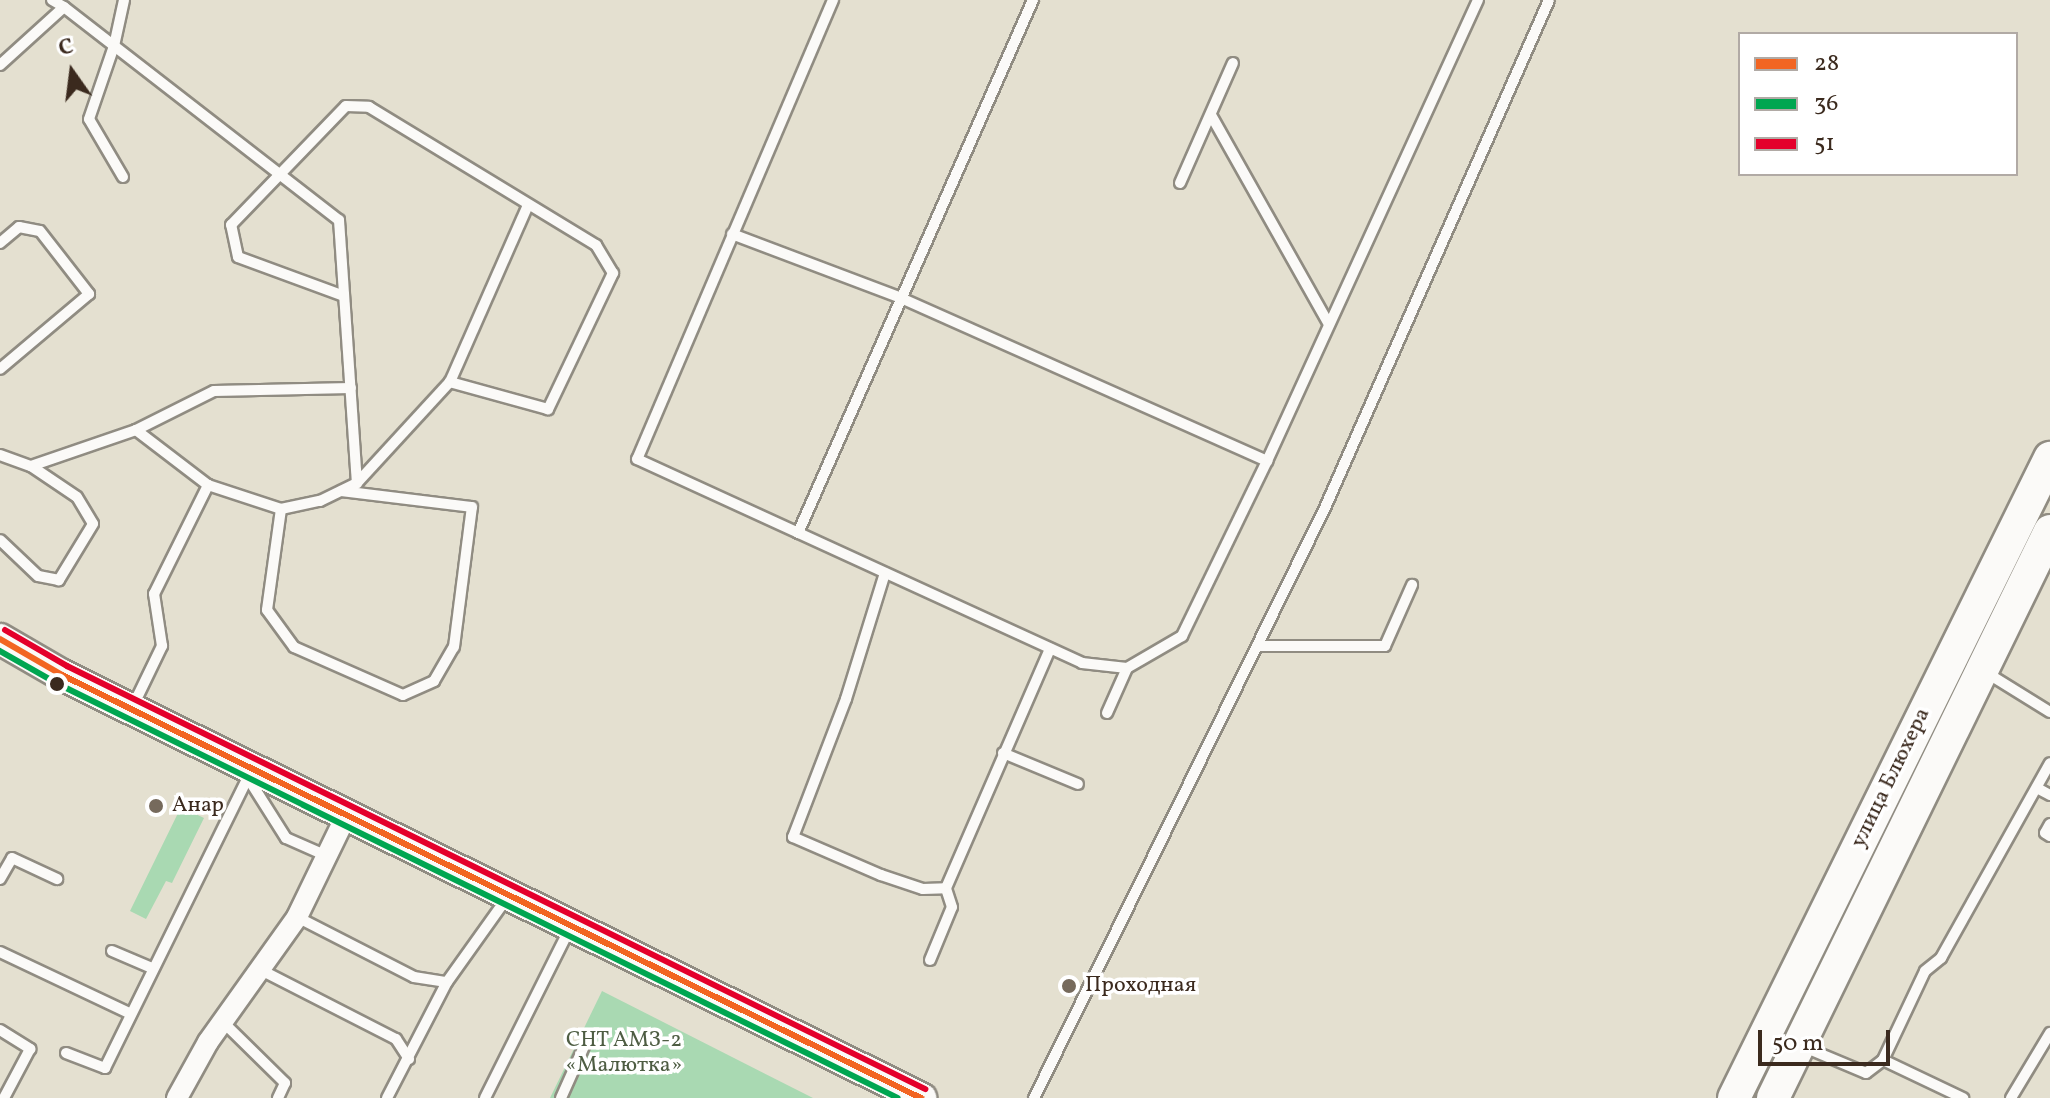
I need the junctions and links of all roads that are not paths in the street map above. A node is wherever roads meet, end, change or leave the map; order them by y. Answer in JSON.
{"nodes":[{"id":1,"x":52,"y":0,"type":"edge"},
{"id":2,"x":124,"y":0,"type":"edge"},
{"id":3,"x":833,"y":0,"type":"edge"},
{"id":4,"x":1033,"y":0,"type":"edge"},
{"id":5,"x":1478,"y":0,"type":"edge"},
{"id":6,"x":1549,"y":0,"type":"edge"},
{"id":7,"x":64,"y":7,"type":"junction"},
{"id":8,"x":114,"y":46,"type":"junction"},
{"id":9,"x":1233,"y":63,"type":"dead end"},
{"id":10,"x":0,"y":65,"type":"edge"},
{"id":11,"x":1211,"y":115,"type":"junction"},
{"id":12,"x":280,"y":174,"type":"junction"},
{"id":13,"x":123,"y":177,"type":"dead end"},
{"id":14,"x":1180,"y":183,"type":"dead end"},
{"id":15,"x":528,"y":205,"type":"junction"},
{"id":16,"x":732,"y":234,"type":"junction"},
{"id":17,"x":0,"y":243,"type":"edge"},
{"id":18,"x":344,"y":296,"type":"junction"},
{"id":19,"x":901,"y":298,"type":"junction"},
{"id":20,"x":1329,"y":324,"type":"junction"},
{"id":21,"x":0,"y":369,"type":"edge"},
{"id":22,"x":450,"y":382,"type":"junction"},
{"id":23,"x":351,"y":388,"type":"junction"},
{"id":24,"x":136,"y":430,"type":"junction"},
{"id":25,"x":0,"y":455,"type":"edge"},
{"id":26,"x":2050,"y":458,"type":"edge"},
{"id":27,"x":1267,"y":461,"type":"junction"},
{"id":28,"x":31,"y":466,"type":"junction"},
{"id":29,"x":357,"y":483,"type":"junction"},
{"id":30,"x":208,"y":485,"type":"junction"},
{"id":31,"x":340,"y":491,"type":"junction"},
{"id":32,"x":281,"y":509,"type":"junction"},
{"id":33,"x":2050,"y":531,"type":"edge"},
{"id":34,"x":798,"y":533,"type":"junction"},
{"id":35,"x":0,"y":540,"type":"edge"},
{"id":36,"x":885,"y":573,"type":"junction"},
{"id":37,"x":1412,"y":585,"type":"dead end"},
{"id":38,"x":1257,"y":646,"type":"junction"},
{"id":39,"x":3,"y":649,"type":"edge"},
{"id":40,"x":1050,"y":649,"type":"junction"},
{"id":41,"x":1127,"y":668,"type":"junction"},
{"id":42,"x":1981,"y":669,"type":"junction"},
{"id":43,"x":132,"y":708,"type":"junction"},
{"id":44,"x":2050,"y":712,"type":"edge"},
{"id":45,"x":1107,"y":713,"type":"dead end"},
{"id":46,"x":1003,"y":753,"type":"junction"},
{"id":47,"x":2050,"y":763,"type":"edge"},
{"id":48,"x":250,"y":773,"type":"junction"},
{"id":49,"x":1078,"y":784,"type":"dead end"},
{"id":50,"x":2037,"y":788,"type":"junction"},
{"id":51,"x":2050,"y":795,"type":"edge"},
{"id":52,"x":347,"y":814,"type":"junction"},
{"id":53,"x":2050,"y":824,"type":"edge"},
{"id":54,"x":2050,"y":836,"type":"edge"},
{"id":55,"x":327,"y":856,"type":"junction"},
{"id":56,"x":0,"y":879,"type":"edge"},
{"id":57,"x":57,"y":879,"type":"dead end"},
{"id":58,"x":946,"y":888,"type":"junction"},
{"id":59,"x":510,"y":895,"type":"junction"},
{"id":60,"x":297,"y":917,"type":"junction"},
{"id":61,"x":571,"y":926,"type":"junction"},
{"id":62,"x":112,"y":951,"type":"dead end"},
{"id":63,"x":0,"y":952,"type":"edge"},
{"id":64,"x":930,"y":960,"type":"dead end"},
{"id":65,"x":152,"y":968,"type":"junction"},
{"id":66,"x":259,"y":969,"type":"junction"},
{"id":67,"x":447,"y":982,"type":"junction"},
{"id":68,"x":129,"y":1013,"type":"junction"},
{"id":69,"x":223,"y":1022,"type":"junction"},
{"id":70,"x":0,"y":1030,"type":"edge"},
{"id":71,"x":2050,"y":1033,"type":"edge"},
{"id":72,"x":589,"y":1035,"type":"dead end"},
{"id":73,"x":1798,"y":1045,"type":"junction"},
{"id":74,"x":66,"y":1053,"type":"dead end"},
{"id":75,"x":409,"y":1059,"type":"junction"},
{"id":76,"x":1883,"y":1060,"type":"junction"},
{"id":77,"x":4,"y":1098,"type":"edge"},
{"id":78,"x":177,"y":1098,"type":"edge"},
{"id":79,"x":278,"y":1098,"type":"edge"},
{"id":80,"x":387,"y":1098,"type":"edge"},
{"id":81,"x":485,"y":1098,"type":"edge"},
{"id":82,"x":561,"y":1098,"type":"edge"},
{"id":83,"x":921,"y":1098,"type":"edge"},
{"id":84,"x":1034,"y":1098,"type":"edge"},
{"id":85,"x":1734,"y":1098,"type":"edge"},
{"id":86,"x":1773,"y":1098,"type":"edge"},
{"id":87,"x":1963,"y":1098,"type":"edge"},
{"id":88,"x":2011,"y":1098,"type":"edge"}],
"edges":[{"from":1,"to":7,"type":"lane"},
{"from":2,"to":8,"type":"lane"},
{"from":3,"to":16,"type":"lane"},
{"from":4,"to":19,"type":"lane"},
{"from":5,"to":20,"type":"lane"},
{"from":6,"to":38,"type":"lane"},
{"from":7,"to":8,"type":"lane"},
{"from":7,"to":10,"type":"lane"},
{"from":8,"to":12,"type":"lane"},
{"from":8,"to":13,"type":"lane"},
{"from":9,"to":11,"type":"lane"},
{"from":11,"to":14,"type":"lane"},
{"from":11,"to":20,"type":"lane"},
{"from":12,"to":15,"type":"lane"},
{"from":12,"to":18,"type":"lane"},
{"from":12,"to":18,"type":"lane"},
{"from":15,"to":22,"type":"lane"},
{"from":15,"to":22,"type":"lane"},
{"from":16,"to":19,"type":"lane"},
{"from":16,"to":34,"type":"lane"},
{"from":17,"to":21,"type":"lane"},
{"from":18,"to":23,"type":"lane"},
{"from":19,"to":27,"type":"lane"},
{"from":19,"to":34,"type":"lane"},
{"from":20,"to":27,"type":"lane"},
{"from":22,"to":29,"type":"lane"},
{"from":23,"to":24,"type":"lane"},
{"from":23,"to":29,"type":"lane"},
{"from":24,"to":28,"type":"lane"},
{"from":24,"to":30,"type":"lane"},
{"from":25,"to":28,"type":"lane"},
{"from":26,"to":85,"type":"main road","name":"улица Блюхера"},
{"from":27,"to":41,"type":"lane"},
{"from":28,"to":35,"type":"lane"},
{"from":29,"to":31,"type":"lane"},
{"from":30,"to":32,"type":"lane"},
{"from":30,"to":43,"type":"lane"},
{"from":31,"to":32,"type":"lane"},
{"from":31,"to":32,"type":"lane"},
{"from":33,"to":42,"type":"main road","name":"улица Блюхера"},
{"from":34,"to":36,"type":"lane"},
{"from":36,"to":40,"type":"lane"},
{"from":36,"to":58,"type":"lane"},
{"from":37,"to":38,"type":"lane"},
{"from":38,"to":84,"type":"lane"},
{"from":39,"to":43,"type":"street"},
{"from":40,"to":41,"type":"lane"},
{"from":40,"to":46,"type":"lane"},
{"from":41,"to":45,"type":"lane"},
{"from":42,"to":44,"type":"lane"},
{"from":42,"to":73,"type":"main road","name":"улица Блюхера"},
{"from":43,"to":48,"type":"street"},
{"from":46,"to":49,"type":"lane"},
{"from":46,"to":58,"type":"lane"},
{"from":47,"to":50,"type":"lane"},
{"from":48,"to":52,"type":"street"},
{"from":48,"to":55,"type":"lane"},
{"from":48,"to":65,"type":"lane"},
{"from":50,"to":51,"type":"lane"},
{"from":50,"to":76,"type":"lane"},
{"from":52,"to":55,"type":"street"},
{"from":52,"to":59,"type":"street"},
{"from":53,"to":54,"type":"lane"},
{"from":55,"to":60,"type":"street"},
{"from":56,"to":57,"type":"lane"},
{"from":58,"to":64,"type":"lane"},
{"from":59,"to":61,"type":"street"},
{"from":59,"to":67,"type":"lane"},
{"from":60,"to":66,"type":"street"},
{"from":60,"to":67,"type":"lane"},
{"from":61,"to":81,"type":"lane"},
{"from":61,"to":83,"type":"street"},
{"from":62,"to":65,"type":"lane"},
{"from":63,"to":68,"type":"lane"},
{"from":65,"to":68,"type":"lane"},
{"from":66,"to":69,"type":"street"},
{"from":66,"to":75,"type":"lane"},
{"from":67,"to":75,"type":"lane"},
{"from":68,"to":74,"type":"lane"},
{"from":69,"to":78,"type":"street"},
{"from":69,"to":79,"type":"lane"},
{"from":70,"to":77,"type":"lane"},
{"from":71,"to":88,"type":"lane"},
{"from":72,"to":82,"type":"lane"},
{"from":73,"to":76,"type":"lane"},
{"from":73,"to":86,"type":"main road","name":"улица Блюхера"},
{"from":75,"to":80,"type":"lane"},
{"from":76,"to":87,"type":"lane"}]}
